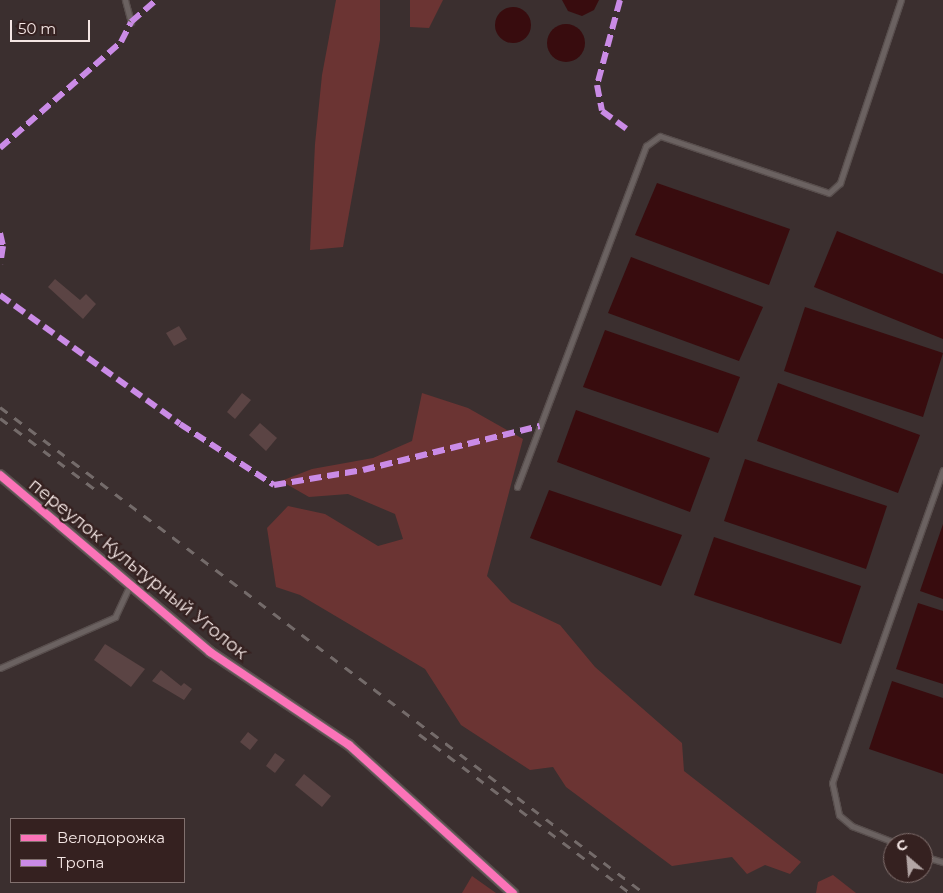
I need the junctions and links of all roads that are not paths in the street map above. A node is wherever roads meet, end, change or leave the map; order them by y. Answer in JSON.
{"nodes":[{"id":1,"x":125,"y":0,"type":"edge"},
{"id":2,"x":901,"y":0,"type":"edge"},
{"id":3,"x":131,"y":22,"type":"dead end"},
{"id":4,"x":943,"y":470,"type":"edge"},
{"id":5,"x":0,"y":475,"type":"edge"},
{"id":6,"x":517,"y":487,"type":"dead end"},
{"id":7,"x":131,"y":582,"type":"junction"},
{"id":8,"x":0,"y":668,"type":"edge"},
{"id":9,"x":883,"y":838,"type":"edge"},
{"id":10,"x":513,"y":893,"type":"edge"}],
"edges":[{"from":1,"to":3,"type":"lane"},
{"from":2,"to":6,"type":"lane"},
{"from":4,"to":9,"type":"lane"},
{"from":5,"to":7,"type":"street","name":"переулок Культурный Уголок"},
{"from":7,"to":8,"type":"lane"},
{"from":7,"to":10,"type":"street","name":"переулок Культурный Уголок"}]}
